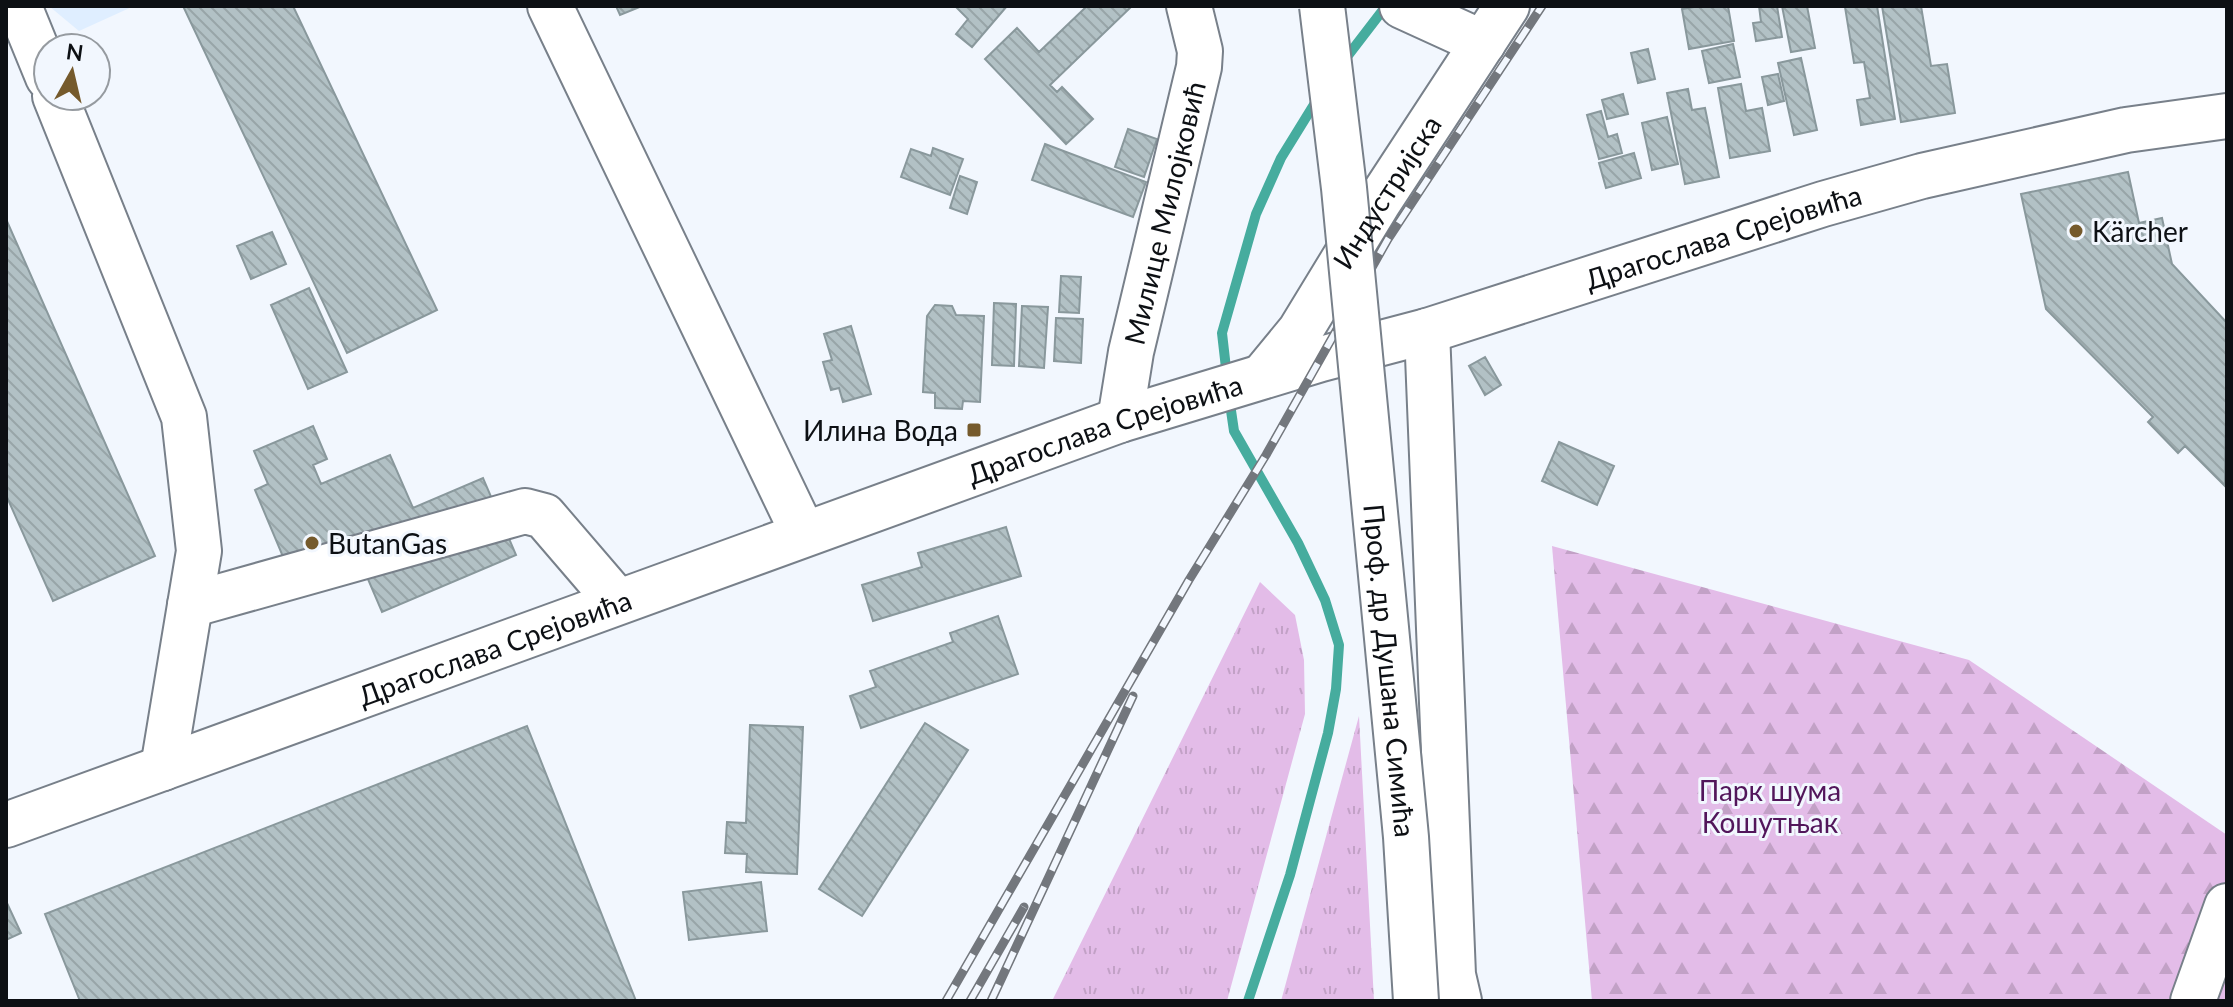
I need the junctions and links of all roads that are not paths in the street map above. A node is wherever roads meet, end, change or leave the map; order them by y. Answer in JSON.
{"nodes":[{"id":1,"x":19,"y":6,"type":"edge"},
{"id":2,"x":550,"y":6,"type":"edge"},
{"id":3,"x":1189,"y":6,"type":"edge"},
{"id":4,"x":1322,"y":6,"type":"edge"},
{"id":5,"x":1507,"y":6,"type":"edge"},
{"id":6,"x":1408,"y":9,"type":"edge"},
{"id":7,"x":32,"y":38,"type":"edge"},
{"id":8,"x":1483,"y":43,"type":"junction"},
{"id":9,"x":61,"y":112,"type":"edge"},
{"id":10,"x":2227,"y":116,"type":"edge"},
{"id":11,"x":1427,"y":331,"type":"junction"},
{"id":12,"x":1253,"y":379,"type":"junction"},
{"id":13,"x":1120,"y":420,"type":"junction"},
{"id":14,"x":803,"y":533,"type":"junction"},
{"id":15,"x":617,"y":601,"type":"junction"},
{"id":16,"x":190,"y":605,"type":"junction"},
{"id":17,"x":163,"y":768,"type":"junction"},
{"id":18,"x":6,"y":825,"type":"edge"},
{"id":19,"x":2227,"y":906,"type":"edge"},
{"id":20,"x":1416,"y":1001,"type":"edge"},
{"id":21,"x":1459,"y":1001,"type":"edge"},
{"id":22,"x":2193,"y":1001,"type":"edge"}],
"edges":[{"from":1,"to":7,"type":"street"},
{"from":2,"to":14,"type":"street"},
{"from":3,"to":13,"type":"street","name":"Милице Милојковић"},
{"from":4,"to":20,"type":"street","name":"Проф. др Душана Симића","bridge":true},
{"from":5,"to":8,"type":"street","name":"Индустријска"},
{"from":6,"to":8,"type":"street"},
{"from":8,"to":12,"type":"street","name":"Индустријска"},
{"from":9,"to":16,"type":"street"},
{"from":10,"to":11,"type":"street","name":"Драгослава Срејовића"},
{"from":11,"to":12,"type":"street","name":"Драгослава Срејовића"},
{"from":11,"to":21,"type":"street"},
{"from":12,"to":13,"type":"street","name":"Драгослава Срејовића"},
{"from":13,"to":14,"type":"street","name":"Драгослава Срејовића"},
{"from":14,"to":15,"type":"street","name":"Драгослава Срејовића"},
{"from":15,"to":16,"type":"street"},
{"from":15,"to":17,"type":"street","name":"Драгослава Срејовића"},
{"from":16,"to":17,"type":"street"},
{"from":17,"to":18,"type":"street","name":"Драгослава Срејовића"},
{"from":19,"to":22,"type":"street"}]}
